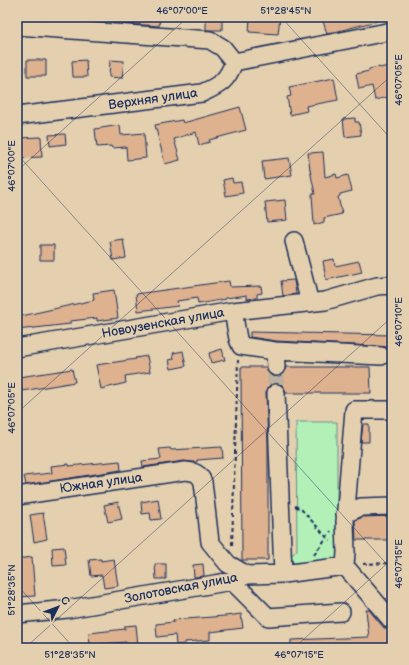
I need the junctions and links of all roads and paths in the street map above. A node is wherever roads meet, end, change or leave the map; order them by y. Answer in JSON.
{"nodes":[{"id":1,"x":17,"y":26,"type":"edge"},
{"id":2,"x":392,"y":31,"type":"edge"},
{"id":3,"x":234,"y":62,"type":"junction"},
{"id":4,"x":17,"y":116,"type":"edge"},
{"id":5,"x":294,"y":241,"type":"dead end"},
{"id":6,"x":392,"y":285,"type":"edge"},
{"id":7,"x":310,"y":303,"type":"junction"},
{"id":8,"x":233,"y":310,"type":"junction"},
{"id":9,"x":239,"y":341,"type":"junction"},
{"id":10,"x":17,"y":348,"type":"edge"},
{"id":11,"x":381,"y":356,"type":"dead end"},
{"id":12,"x":276,"y":393,"type":"tunnel mouth"},
{"id":13,"x":392,"y":410,"type":"edge"},
{"id":14,"x":17,"y":496,"type":"edge"},
{"id":15,"x":279,"y":499,"type":"junction"},
{"id":16,"x":392,"y":506,"type":"edge"},
{"id":17,"x":345,"y":516,"type":"junction"},
{"id":18,"x":327,"y":537,"type":"junction"},
{"id":19,"x":346,"y":559,"type":"junction"},
{"id":20,"x":392,"y":562,"type":"edge"},
{"id":21,"x":308,"y":571,"type":"junction"},
{"id":22,"x":237,"y":574,"type":"junction"},
{"id":23,"x":283,"y":574,"type":"junction"},
{"id":24,"x":341,"y":612,"type":"dead end"},
{"id":25,"x":17,"y":614,"type":"edge"},
{"id":26,"x":392,"y":621,"type":"edge"}],
"edges":[{"from":1,"to":3,"type":"street"},
{"from":2,"to":3,"type":"street"},
{"from":3,"to":4,"type":"street","name":"Верхняя улица"},
{"from":5,"to":7,"type":"street"},
{"from":6,"to":7,"type":"street","name":"Новоузенская улица"},
{"from":7,"to":8,"type":"street","name":"Новоузенская улица"},
{"from":8,"to":9,"type":"street"},
{"from":8,"to":10,"type":"street","name":"Новоузенская улица"},
{"from":9,"to":11,"type":"street"},
{"from":9,"to":22,"type":"path"},
{"from":12,"to":15,"type":"street"},
{"from":13,"to":17,"type":"street"},
{"from":14,"to":22,"type":"street","name":"Южная улица"},
{"from":15,"to":18,"type":"path"},
{"from":15,"to":23,"type":"street"},
{"from":16,"to":17,"type":"street"},
{"from":17,"to":18,"type":"path"},
{"from":17,"to":19,"type":"street"},
{"from":18,"to":19,"type":"path"},
{"from":18,"to":21,"type":"path"},
{"from":19,"to":20,"type":"path"},
{"from":19,"to":21,"type":"street","name":"Золотовская улица"},
{"from":19,"to":26,"type":"street"},
{"from":21,"to":23,"type":"street","name":"Золотовская улица"},
{"from":22,"to":23,"type":"street","name":"Золотовская улица"},
{"from":22,"to":24,"type":"street"},
{"from":22,"to":25,"type":"street","name":"Золотовская улица"}]}
